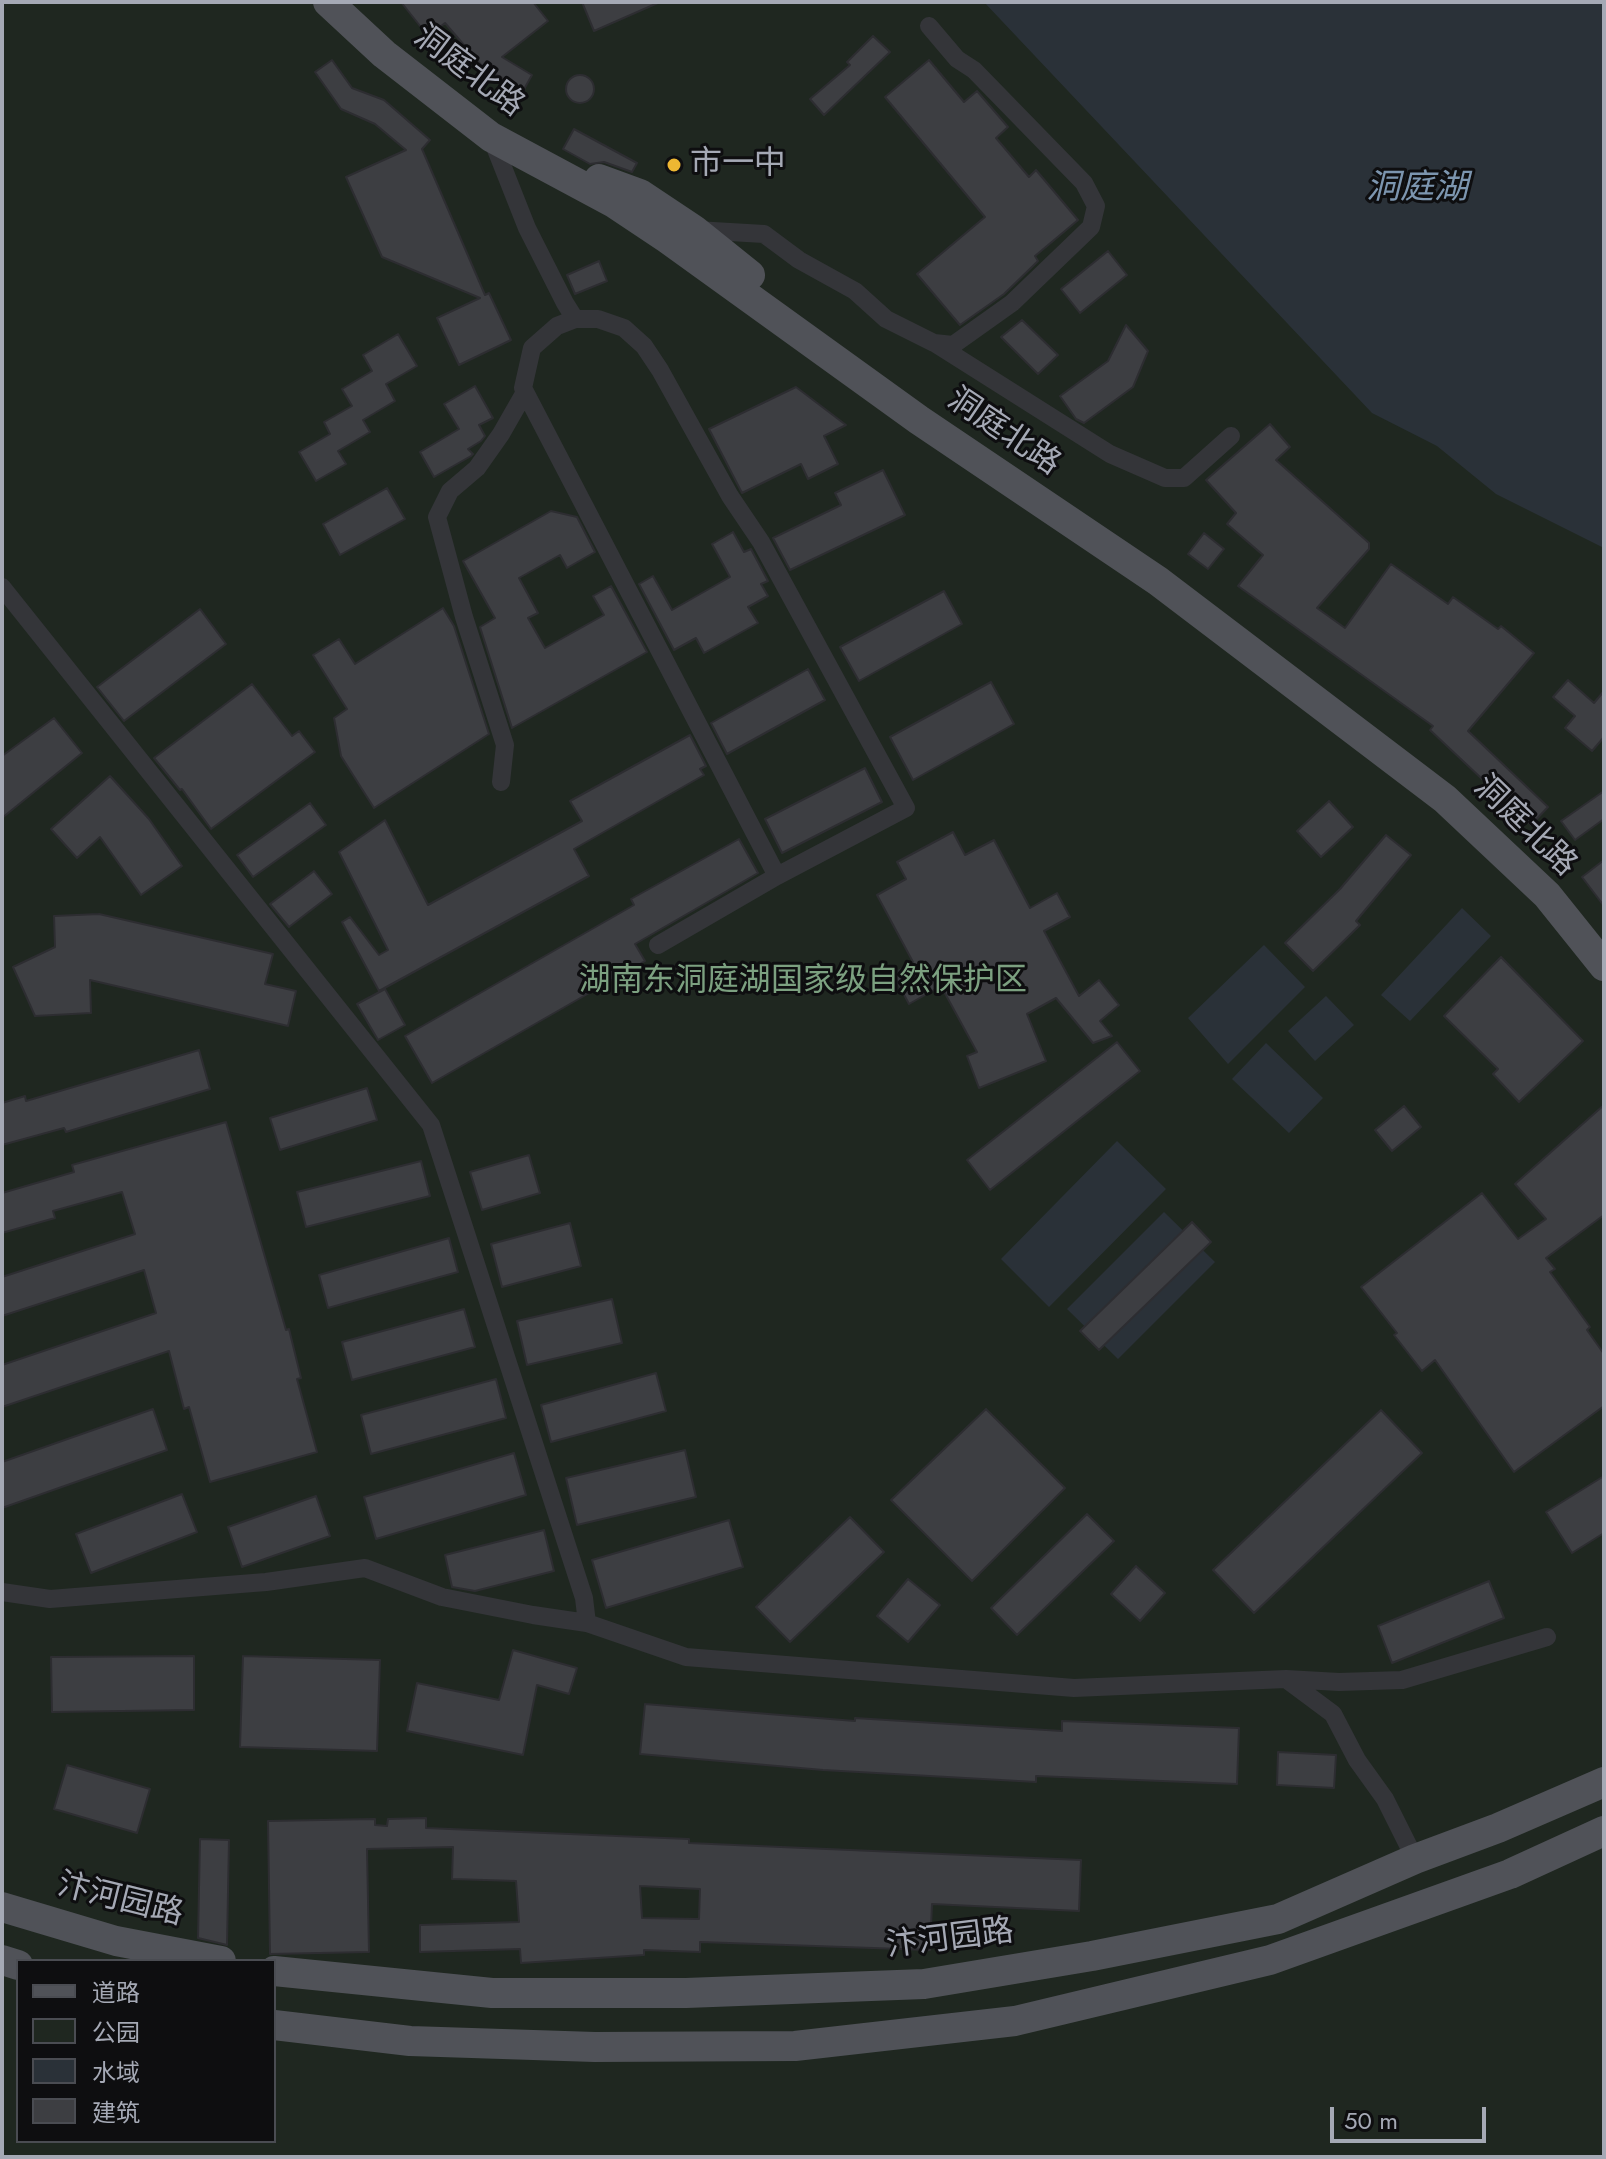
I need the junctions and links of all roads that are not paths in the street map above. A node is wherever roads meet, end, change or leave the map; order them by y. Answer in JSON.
{"nodes":[{"id":1,"x":328,"y":2,"type":"edge"},
{"id":2,"x":343,"y":2,"type":"edge"},
{"id":3,"x":929,"y":26,"type":"dead end"},
{"id":4,"x":491,"y":137,"type":"junction"},
{"id":5,"x":694,"y":230,"type":"junction"},
{"id":6,"x":575,"y":319,"type":"junction"},
{"id":7,"x":934,"y":343,"type":"junction"},
{"id":8,"x":525,"y":392,"type":"junction"},
{"id":9,"x":1231,"y":436,"type":"dead end"},
{"id":10,"x":2,"y":587,"type":"edge"},
{"id":11,"x":501,"y":782,"type":"dead end"},
{"id":12,"x":777,"y":876,"type":"junction"},
{"id":13,"x":658,"y":945,"type":"dead end"},
{"id":14,"x":1604,"y":946,"type":"edge"},
{"id":15,"x":1604,"y":966,"type":"edge"},
{"id":16,"x":2,"y":1592,"type":"edge"},
{"id":17,"x":587,"y":1623,"type":"junction"},
{"id":18,"x":1547,"y":1637,"type":"dead end"},
{"id":19,"x":1286,"y":1679,"type":"junction"},
{"id":20,"x":1604,"y":1782,"type":"edge"},
{"id":21,"x":1604,"y":1831,"type":"edge"},
{"id":22,"x":1415,"y":1859,"type":"junction"},
{"id":23,"x":2,"y":1907,"type":"edge"},
{"id":24,"x":210,"y":1959,"type":"edge"},
{"id":25,"x":276,"y":1971,"type":"edge"},
{"id":26,"x":276,"y":2025,"type":"edge"}],
"edges":[{"from":1,"to":4,"type":"main road","name":"洞庭北路"},
{"from":2,"to":5,"type":"main road","name":"洞庭北路"},
{"from":3,"to":7,"type":"street"},
{"from":4,"to":6,"type":"street"},
{"from":4,"to":15,"type":"main road","name":"洞庭北路"},
{"from":5,"to":7,"type":"street"},
{"from":5,"to":14,"type":"main road","name":"洞庭北路"},
{"from":6,"to":8,"type":"street"},
{"from":6,"to":12,"type":"street"},
{"from":7,"to":9,"type":"street"},
{"from":8,"to":11,"type":"street"},
{"from":8,"to":12,"type":"street"},
{"from":10,"to":17,"type":"street"},
{"from":12,"to":13,"type":"street"},
{"from":16,"to":17,"type":"street"},
{"from":17,"to":19,"type":"street"},
{"from":18,"to":19,"type":"street"},
{"from":19,"to":22,"type":"street"},
{"from":20,"to":22,"type":"main road","name":"汴河园路"},
{"from":21,"to":26,"type":"main road"},
{"from":22,"to":25,"type":"main road","name":"汴河园路"},
{"from":23,"to":24,"type":"main road","name":"汴河园路"}]}
